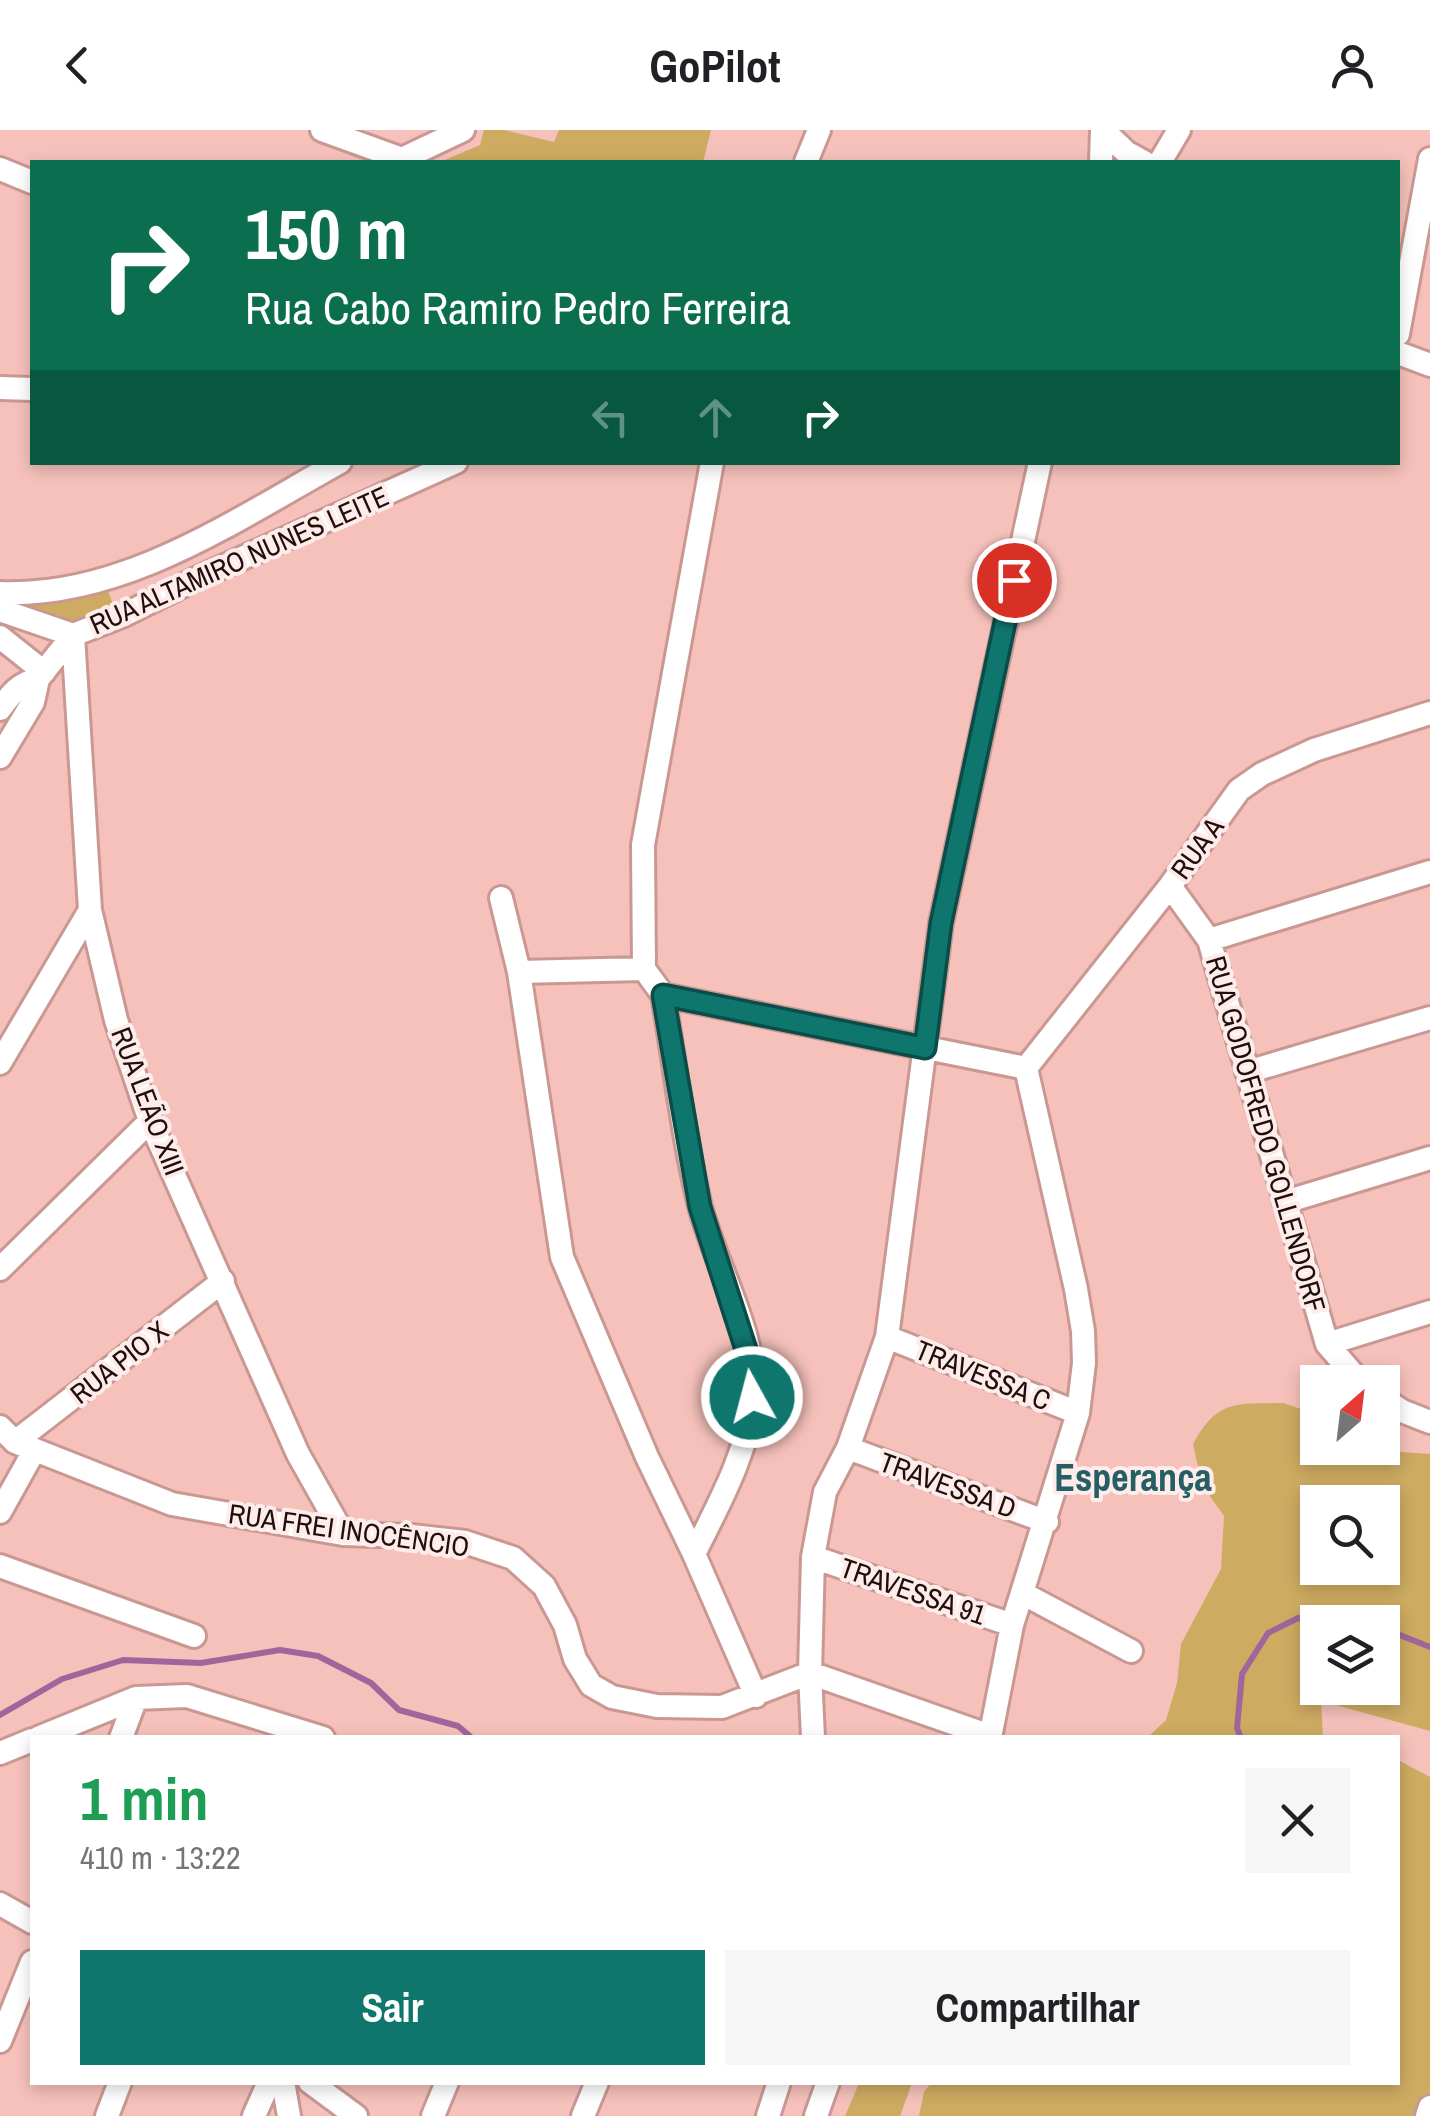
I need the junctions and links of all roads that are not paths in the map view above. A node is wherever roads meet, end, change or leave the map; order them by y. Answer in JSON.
{"nodes":[{"id":1,"x":322,"y":130,"type":"edge"},
{"id":2,"x":463,"y":130,"type":"edge"},
{"id":3,"x":819,"y":130,"type":"edge"},
{"id":4,"x":1102,"y":130,"type":"edge"},
{"id":5,"x":1179,"y":130,"type":"edge"},
{"id":6,"x":1430,"y":159,"type":"edge"},
{"id":7,"x":807,"y":160,"type":"edge"},
{"id":8,"x":1101,"y":160,"type":"edge"},
{"id":9,"x":1140,"y":160,"type":"edge"},
{"id":10,"x":1161,"y":160,"type":"edge"},
{"id":11,"x":0,"y":169,"type":"edge"},
{"id":12,"x":30,"y":181,"type":"edge"},
{"id":13,"x":1400,"y":323,"type":"edge"},
{"id":14,"x":1400,"y":354,"type":"edge"},
{"id":15,"x":1430,"y":365,"type":"edge"},
{"id":16,"x":0,"y":388,"type":"edge"},
{"id":17,"x":30,"y":389,"type":"edge"},
{"id":18,"x":335,"y":465,"type":"edge"},
{"id":19,"x":449,"y":465,"type":"edge"},
{"id":20,"x":711,"y":465,"type":"edge"},
{"id":21,"x":1039,"y":465,"type":"edge"},
{"id":22,"x":110,"y":579,"type":"junction"},
{"id":23,"x":0,"y":593,"type":"edge"},
{"id":24,"x":0,"y":610,"type":"edge"},
{"id":25,"x":124,"y":615,"type":"junction"},
{"id":26,"x":73,"y":635,"type":"junction"},
{"id":27,"x":0,"y":636,"type":"edge"},
{"id":28,"x":41,"y":675,"type":"junction"},
{"id":29,"x":0,"y":709,"type":"edge"},
{"id":30,"x":1430,"y":713,"type":"edge"},
{"id":31,"x":0,"y":758,"type":"edge"},
{"id":32,"x":1430,"y":872,"type":"edge"},
{"id":33,"x":1170,"y":886,"type":"junction"},
{"id":34,"x":501,"y":898,"type":"dead end"},
{"id":35,"x":90,"y":910,"type":"junction"},
{"id":36,"x":1210,"y":940,"type":"junction"},
{"id":37,"x":644,"y":969,"type":"junction"},
{"id":38,"x":520,"y":972,"type":"junction"},
{"id":39,"x":663,"y":995,"type":"junction"},
{"id":40,"x":1430,"y":1018,"type":"edge"},
{"id":41,"x":925,"y":1048,"type":"junction"},
{"id":42,"x":0,"y":1063,"type":"edge"},
{"id":43,"x":1026,"y":1068,"type":"junction"},
{"id":44,"x":1247,"y":1072,"type":"junction"},
{"id":45,"x":150,"y":1121,"type":"junction"},
{"id":46,"x":1430,"y":1158,"type":"edge"},
{"id":47,"x":1285,"y":1202,"type":"junction"},
{"id":48,"x":0,"y":1268,"type":"edge"},
{"id":49,"x":223,"y":1281,"type":"junction"},
{"id":50,"x":1430,"y":1312,"type":"edge"},
{"id":51,"x":887,"y":1337,"type":"junction"},
{"id":52,"x":1327,"y":1344,"type":"junction"},
{"id":53,"x":1345,"y":1365,"type":"edge"},
{"id":54,"x":1400,"y":1410,"type":"edge"},
{"id":55,"x":1078,"y":1414,"type":"junction"},
{"id":56,"x":1430,"y":1422,"type":"edge"},
{"id":57,"x":16,"y":1440,"type":"edge"},
{"id":58,"x":848,"y":1448,"type":"junction"},
{"id":59,"x":0,"y":1512,"type":"edge"},
{"id":60,"x":1047,"y":1522,"type":"junction"},
{"id":61,"x":343,"y":1534,"type":"junction"},
{"id":62,"x":694,"y":1554,"type":"junction"},
{"id":63,"x":813,"y":1557,"type":"junction"},
{"id":64,"x":0,"y":1566,"type":"edge"},
{"id":65,"x":1022,"y":1592,"type":"junction"},
{"id":66,"x":1012,"y":1625,"type":"junction"},
{"id":67,"x":194,"y":1636,"type":"dead end"},
{"id":68,"x":1131,"y":1651,"type":"dead end"},
{"id":69,"x":810,"y":1673,"type":"junction"},
{"id":70,"x":756,"y":1696,"type":"junction"},
{"id":71,"x":136,"y":1698,"type":"junction"},
{"id":72,"x":45,"y":1735,"type":"edge"},
{"id":73,"x":121,"y":1735,"type":"edge"},
{"id":74,"x":313,"y":1735,"type":"edge"},
{"id":75,"x":814,"y":1735,"type":"edge"},
{"id":76,"x":984,"y":1735,"type":"edge"},
{"id":77,"x":990,"y":1735,"type":"edge"},
{"id":78,"x":30,"y":1741,"type":"edge"},
{"id":79,"x":0,"y":1753,"type":"edge"},
{"id":80,"x":0,"y":1904,"type":"edge"},
{"id":81,"x":30,"y":1921,"type":"edge"},
{"id":82,"x":30,"y":1967,"type":"edge"},
{"id":83,"x":0,"y":2040,"type":"edge"},
{"id":84,"x":119,"y":2085,"type":"edge"},
{"id":85,"x":268,"y":2085,"type":"edge"},
{"id":86,"x":283,"y":2085,"type":"edge"},
{"id":87,"x":314,"y":2085,"type":"edge"},
{"id":88,"x":447,"y":2085,"type":"edge"},
{"id":89,"x":595,"y":2085,"type":"edge"},
{"id":90,"x":777,"y":2085,"type":"edge"},
{"id":91,"x":827,"y":2085,"type":"edge"},
{"id":92,"x":1430,"y":2107,"type":"edge"},
{"id":93,"x":107,"y":2116,"type":"edge"},
{"id":94,"x":254,"y":2116,"type":"edge"},
{"id":95,"x":288,"y":2116,"type":"edge"},
{"id":96,"x":356,"y":2116,"type":"edge"},
{"id":97,"x":433,"y":2116,"type":"edge"},
{"id":98,"x":583,"y":2116,"type":"edge"},
{"id":99,"x":768,"y":2116,"type":"edge"},
{"id":100,"x":816,"y":2116,"type":"edge"},
{"id":101,"x":1427,"y":2116,"type":"edge"}],
"edges":[{"from":1,"to":2,"type":"street"},
{"from":3,"to":7,"type":"street"},
{"from":4,"to":8,"type":"street"},
{"from":4,"to":9,"type":"street"},
{"from":5,"to":10,"type":"street"},
{"from":6,"to":13,"type":"street"},
{"from":11,"to":12,"type":"street"},
{"from":14,"to":15,"type":"street"},
{"from":16,"to":17,"type":"street"},
{"from":18,"to":22,"type":"street","name":"RUA ALTAMIRO NUNES LEITE"},
{"from":19,"to":25,"type":"street","name":"RUA ALTAMIRO NUNES LEITE"},
{"from":20,"to":37,"type":"street"},
{"from":21,"to":41,"type":"street"},
{"from":22,"to":23,"type":"street","name":"RUA ALTAMIRO NUNES LEITE"},
{"from":22,"to":25,"type":"street"},
{"from":24,"to":26,"type":"street"},
{"from":25,"to":26,"type":"street","name":"RUA ALTAMIRO NUNES LEITE"},
{"from":26,"to":28,"type":"street","name":"RUA ALTAMIRO NUNES LEITE"},
{"from":26,"to":35,"type":"street","name":"RUA LEÃO XIII"},
{"from":27,"to":28,"type":"street"},
{"from":28,"to":29,"type":"street","name":"RUA ALTAMIRO NUNES LEITE"},
{"from":28,"to":31,"type":"street","name":"RUA ALTAMIRO NUNES LEITE"},
{"from":30,"to":33,"type":"street","name":"RUA A"},
{"from":32,"to":36,"type":"street"},
{"from":33,"to":36,"type":"street","name":"RUA GODOFREDO GOLLENDORF"},
{"from":33,"to":43,"type":"street","name":"RUA A"},
{"from":34,"to":38,"type":"street"},
{"from":35,"to":42,"type":"street"},
{"from":35,"to":45,"type":"street","name":"RUA LEÃO XIII"},
{"from":36,"to":44,"type":"street","name":"RUA GODOFREDO GOLLENDORF"},
{"from":37,"to":38,"type":"street"},
{"from":37,"to":39,"type":"street"},
{"from":38,"to":62,"type":"street"},
{"from":39,"to":41,"type":"street"},
{"from":39,"to":62,"type":"street"},
{"from":40,"to":44,"type":"street"},
{"from":41,"to":43,"type":"street"},
{"from":41,"to":51,"type":"street"},
{"from":43,"to":55,"type":"street"},
{"from":44,"to":47,"type":"street","name":"RUA GODOFREDO GOLLENDORF"},
{"from":45,"to":48,"type":"street"},
{"from":45,"to":49,"type":"street","name":"RUA LEÃO XIII"},
{"from":46,"to":47,"type":"street"},
{"from":47,"to":52,"type":"street","name":"RUA GODOFREDO GOLLENDORF"},
{"from":49,"to":57,"type":"street","name":"RUA PIO X"},
{"from":49,"to":61,"type":"street","name":"RUA LEÃO XIII"},
{"from":50,"to":52,"type":"street"},
{"from":51,"to":55,"type":"street","name":"TRAVESSA C"},
{"from":51,"to":58,"type":"street"},
{"from":52,"to":53,"type":"street","name":"RUA GODOFREDO GOLLENDORF"},
{"from":54,"to":56,"type":"street"},
{"from":55,"to":60,"type":"street"},
{"from":57,"to":59,"type":"street"},
{"from":57,"to":61,"type":"street","name":"RUA FREI INOCÊNCIO"},
{"from":58,"to":60,"type":"street","name":"TRAVESSA D"},
{"from":58,"to":63,"type":"street"},
{"from":60,"to":65,"type":"street"},
{"from":61,"to":70,"type":"street","name":"RUA FREI INOCÊNCIO"},
{"from":62,"to":70,"type":"street"},
{"from":63,"to":66,"type":"street","name":"TRAVESSA 91"},
{"from":63,"to":69,"type":"street"},
{"from":64,"to":67,"type":"street"},
{"from":65,"to":66,"type":"street"},
{"from":65,"to":68,"type":"street"},
{"from":66,"to":77,"type":"street"},
{"from":69,"to":70,"type":"street","name":"RUA FREI INOCÊNCIO"},
{"from":69,"to":75,"type":"street"},
{"from":69,"to":76,"type":"street"},
{"from":71,"to":72,"type":"street"},
{"from":71,"to":73,"type":"street"},
{"from":71,"to":74,"type":"street"},
{"from":78,"to":79,"type":"street"},
{"from":80,"to":81,"type":"street"},
{"from":82,"to":83,"type":"street"},
{"from":84,"to":93,"type":"street"},
{"from":85,"to":94,"type":"street"},
{"from":86,"to":95,"type":"street"},
{"from":87,"to":96,"type":"street"},
{"from":88,"to":97,"type":"street"},
{"from":89,"to":98,"type":"street"},
{"from":90,"to":99,"type":"street"},
{"from":91,"to":100,"type":"street"},
{"from":92,"to":101,"type":"street"}]}
